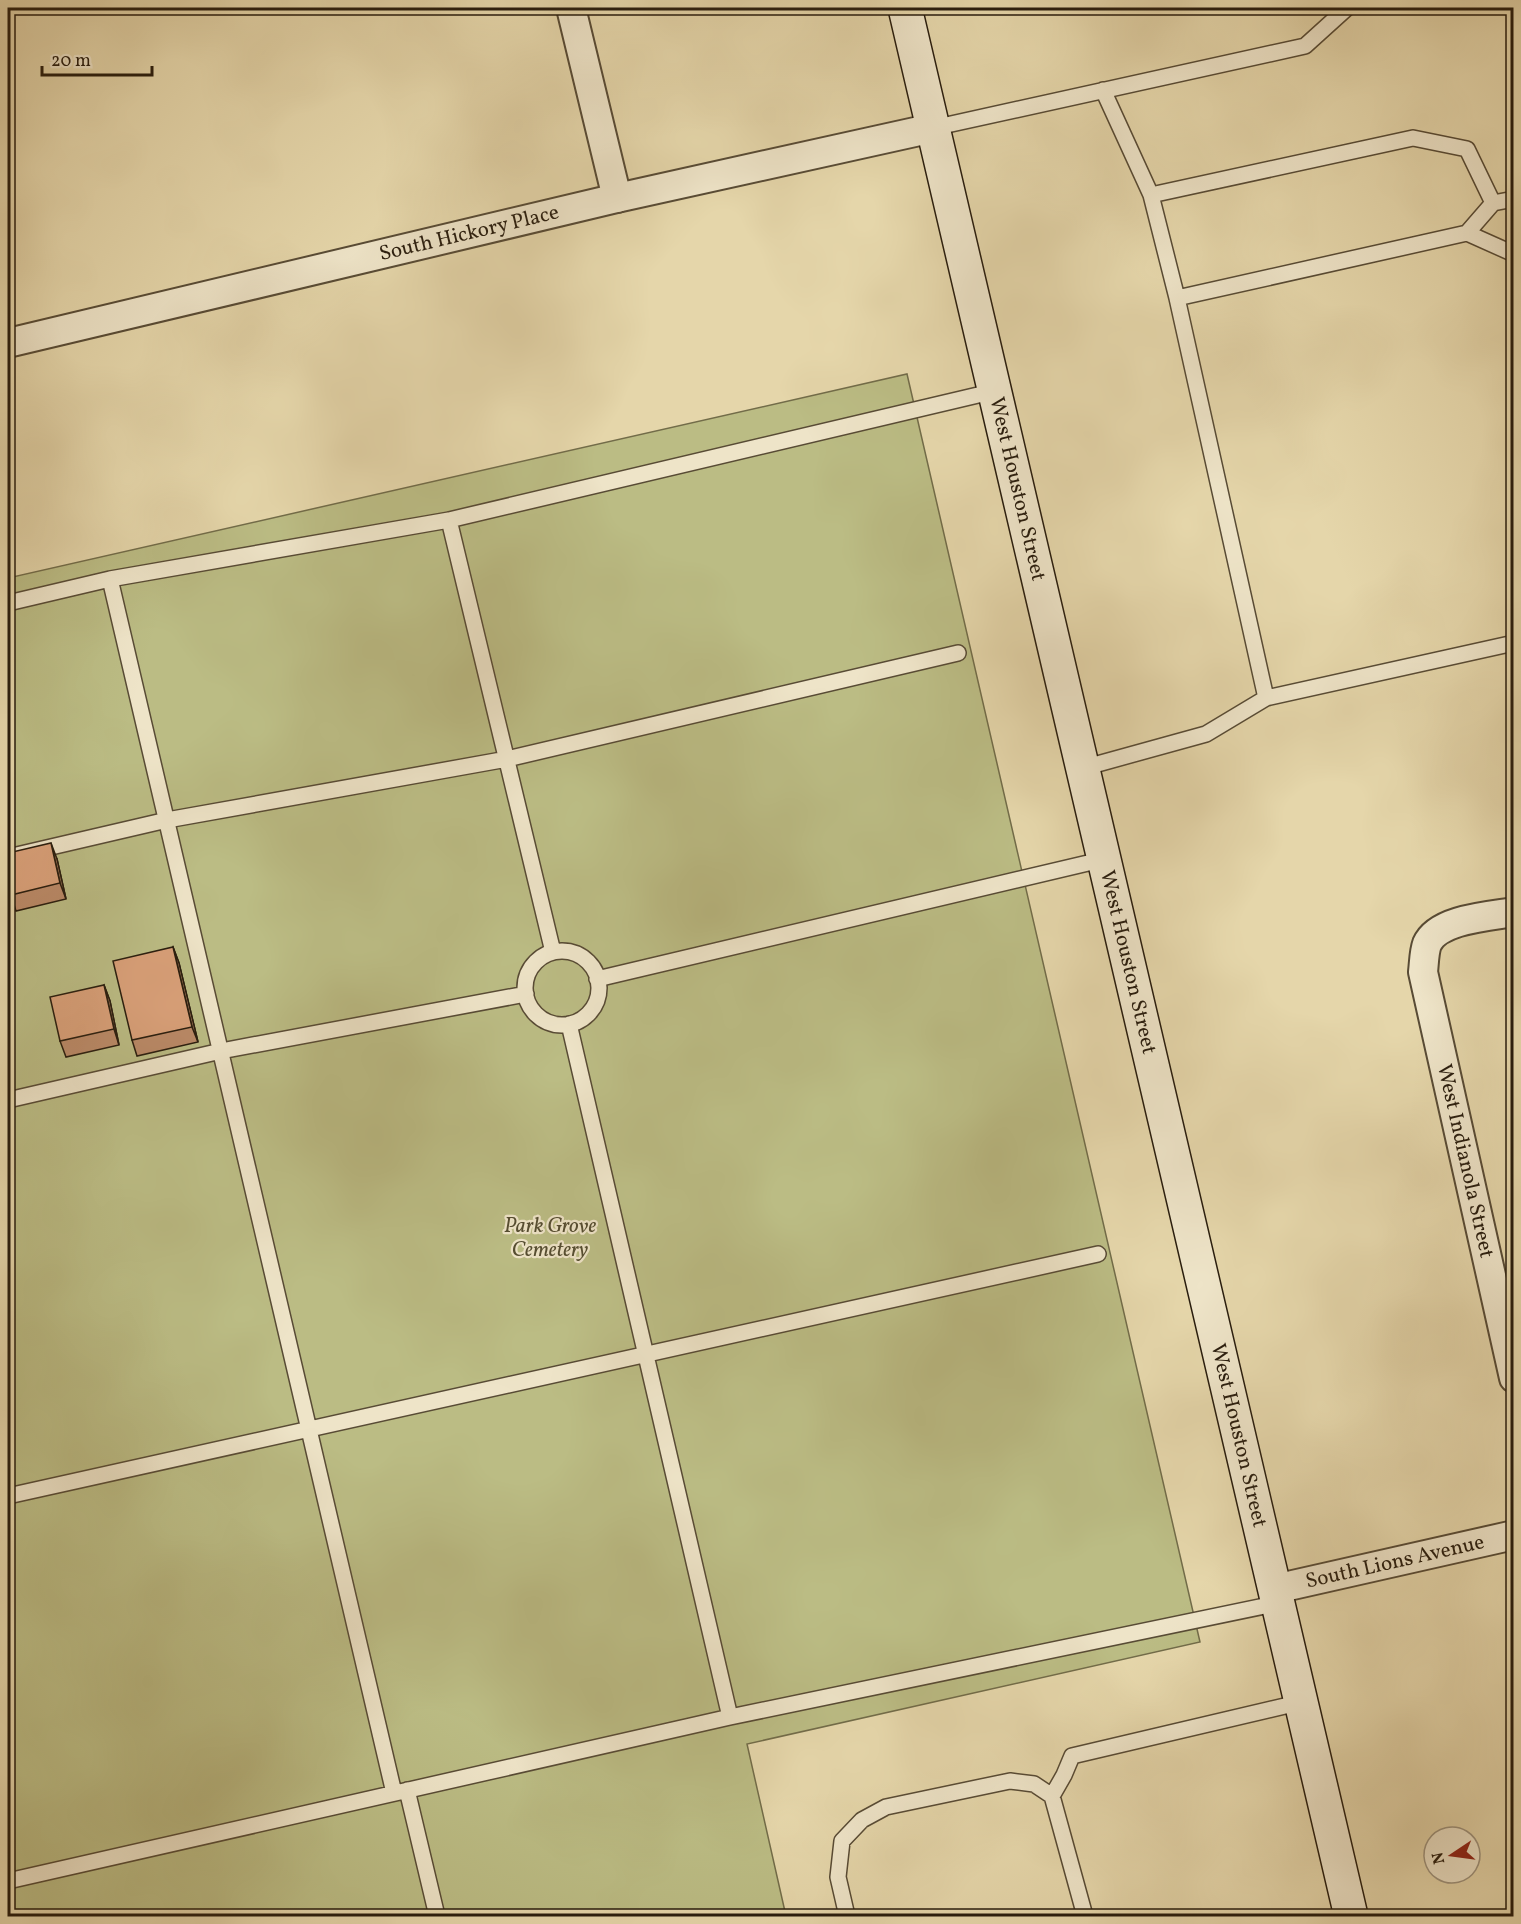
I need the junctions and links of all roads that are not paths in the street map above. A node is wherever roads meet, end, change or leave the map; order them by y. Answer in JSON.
{"nodes":[{"id":1,"x":571,"y":8,"type":"edge"},
{"id":2,"x":905,"y":8,"type":"edge"},
{"id":3,"x":1347,"y":8,"type":"edge"},
{"id":4,"x":1103,"y":90,"type":"junction"},
{"id":5,"x":933,"y":128,"type":"junction"},
{"id":6,"x":1151,"y":195,"type":"junction"},
{"id":7,"x":618,"y":198,"type":"junction"},
{"id":8,"x":1514,"y":199,"type":"edge"},
{"id":9,"x":1493,"y":203,"type":"junction"},
{"id":10,"x":1467,"y":233,"type":"junction"},
{"id":11,"x":1514,"y":254,"type":"edge"},
{"id":12,"x":1177,"y":298,"type":"junction"},
{"id":13,"x":8,"y":343,"type":"edge"},
{"id":14,"x":995,"y":391,"type":"junction"},
{"id":15,"x":449,"y":520,"type":"junction"},
{"id":16,"x":110,"y":579,"type":"junction"},
{"id":17,"x":8,"y":603,"type":"edge"},
{"id":18,"x":1514,"y":643,"type":"edge"},
{"id":19,"x":958,"y":653,"type":"dead end"},
{"id":20,"x":1266,"y":698,"type":"junction"},
{"id":21,"x":507,"y":759,"type":"junction"},
{"id":22,"x":1083,"y":768,"type":"junction"},
{"id":23,"x":167,"y":820,"type":"junction"},
{"id":24,"x":8,"y":857,"type":"edge"},
{"id":25,"x":1105,"y":859,"type":"junction"},
{"id":26,"x":1514,"y":912,"type":"edge"},
{"id":27,"x":553,"y":952,"type":"junction"},
{"id":28,"x":597,"y":980,"type":"junction"},
{"id":29,"x":526,"y":994,"type":"junction"},
{"id":30,"x":569,"y":1024,"type":"junction"},
{"id":31,"x":221,"y":1051,"type":"junction"},
{"id":32,"x":8,"y":1100,"type":"edge"},
{"id":33,"x":1098,"y":1254,"type":"dead end"},
{"id":34,"x":645,"y":1354,"type":"junction"},
{"id":35,"x":1514,"y":1378,"type":"edge"},
{"id":36,"x":309,"y":1429,"type":"junction"},
{"id":37,"x":8,"y":1496,"type":"edge"},
{"id":38,"x":1514,"y":1535,"type":"edge"},
{"id":39,"x":1277,"y":1596,"type":"junction"},
{"id":40,"x":1302,"y":1702,"type":"junction"},
{"id":41,"x":730,"y":1717,"type":"junction"},
{"id":42,"x":401,"y":1792,"type":"junction"},
{"id":43,"x":1052,"y":1797,"type":"junction"},
{"id":44,"x":8,"y":1881,"type":"edge"},
{"id":45,"x":437,"y":1917,"type":"edge"},
{"id":46,"x":847,"y":1917,"type":"edge"},
{"id":47,"x":1085,"y":1917,"type":"edge"},
{"id":48,"x":1351,"y":1917,"type":"edge"}],
"edges":[{"from":1,"to":7,"type":"street"},
{"from":2,"to":5,"type":"main road","name":"West Houston Street"},
{"from":3,"to":4,"type":"lane"},
{"from":4,"to":5,"type":"lane"},
{"from":4,"to":6,"type":"lane"},
{"from":5,"to":7,"type":"street","name":"South Hickory Place"},
{"from":5,"to":14,"type":"main road","name":"West Houston Street"},
{"from":6,"to":9,"type":"lane"},
{"from":6,"to":12,"type":"lane"},
{"from":7,"to":13,"type":"street","name":"South Hickory Place"},
{"from":8,"to":9,"type":"lane"},
{"from":9,"to":10,"type":"lane"},
{"from":10,"to":11,"type":"lane"},
{"from":10,"to":12,"type":"lane"},
{"from":12,"to":20,"type":"lane"},
{"from":14,"to":15,"type":"lane"},
{"from":14,"to":22,"type":"main road","name":"West Houston Street"},
{"from":15,"to":16,"type":"lane"},
{"from":15,"to":21,"type":"lane"},
{"from":16,"to":17,"type":"lane"},
{"from":16,"to":23,"type":"lane"},
{"from":18,"to":20,"type":"lane"},
{"from":19,"to":21,"type":"lane"},
{"from":20,"to":22,"type":"lane"},
{"from":21,"to":23,"type":"lane"},
{"from":21,"to":27,"type":"lane"},
{"from":22,"to":25,"type":"main road","name":"West Houston Street"},
{"from":23,"to":24,"type":"lane"},
{"from":23,"to":31,"type":"lane"},
{"from":25,"to":28,"type":"lane"},
{"from":25,"to":39,"type":"main road","name":"West Houston Street"},
{"from":26,"to":35,"type":"street","name":"West Indianola Street"},
{"from":27,"to":28,"type":"lane"},
{"from":27,"to":29,"type":"lane"},
{"from":28,"to":30,"type":"lane"},
{"from":29,"to":30,"type":"lane"},
{"from":29,"to":31,"type":"lane"},
{"from":30,"to":34,"type":"lane"},
{"from":31,"to":32,"type":"lane"},
{"from":31,"to":36,"type":"lane"},
{"from":33,"to":34,"type":"lane"},
{"from":34,"to":36,"type":"lane"},
{"from":34,"to":41,"type":"lane"},
{"from":36,"to":37,"type":"lane"},
{"from":36,"to":42,"type":"lane"},
{"from":38,"to":39,"type":"street","name":"South Lions Avenue"},
{"from":39,"to":40,"type":"main road","name":"West Houston Street"},
{"from":39,"to":41,"type":"lane"},
{"from":40,"to":43,"type":"lane"},
{"from":40,"to":48,"type":"main road","name":"West Houston Street"},
{"from":41,"to":42,"type":"lane"},
{"from":42,"to":44,"type":"lane"},
{"from":42,"to":45,"type":"lane"},
{"from":43,"to":46,"type":"lane"},
{"from":43,"to":47,"type":"lane"}]}
